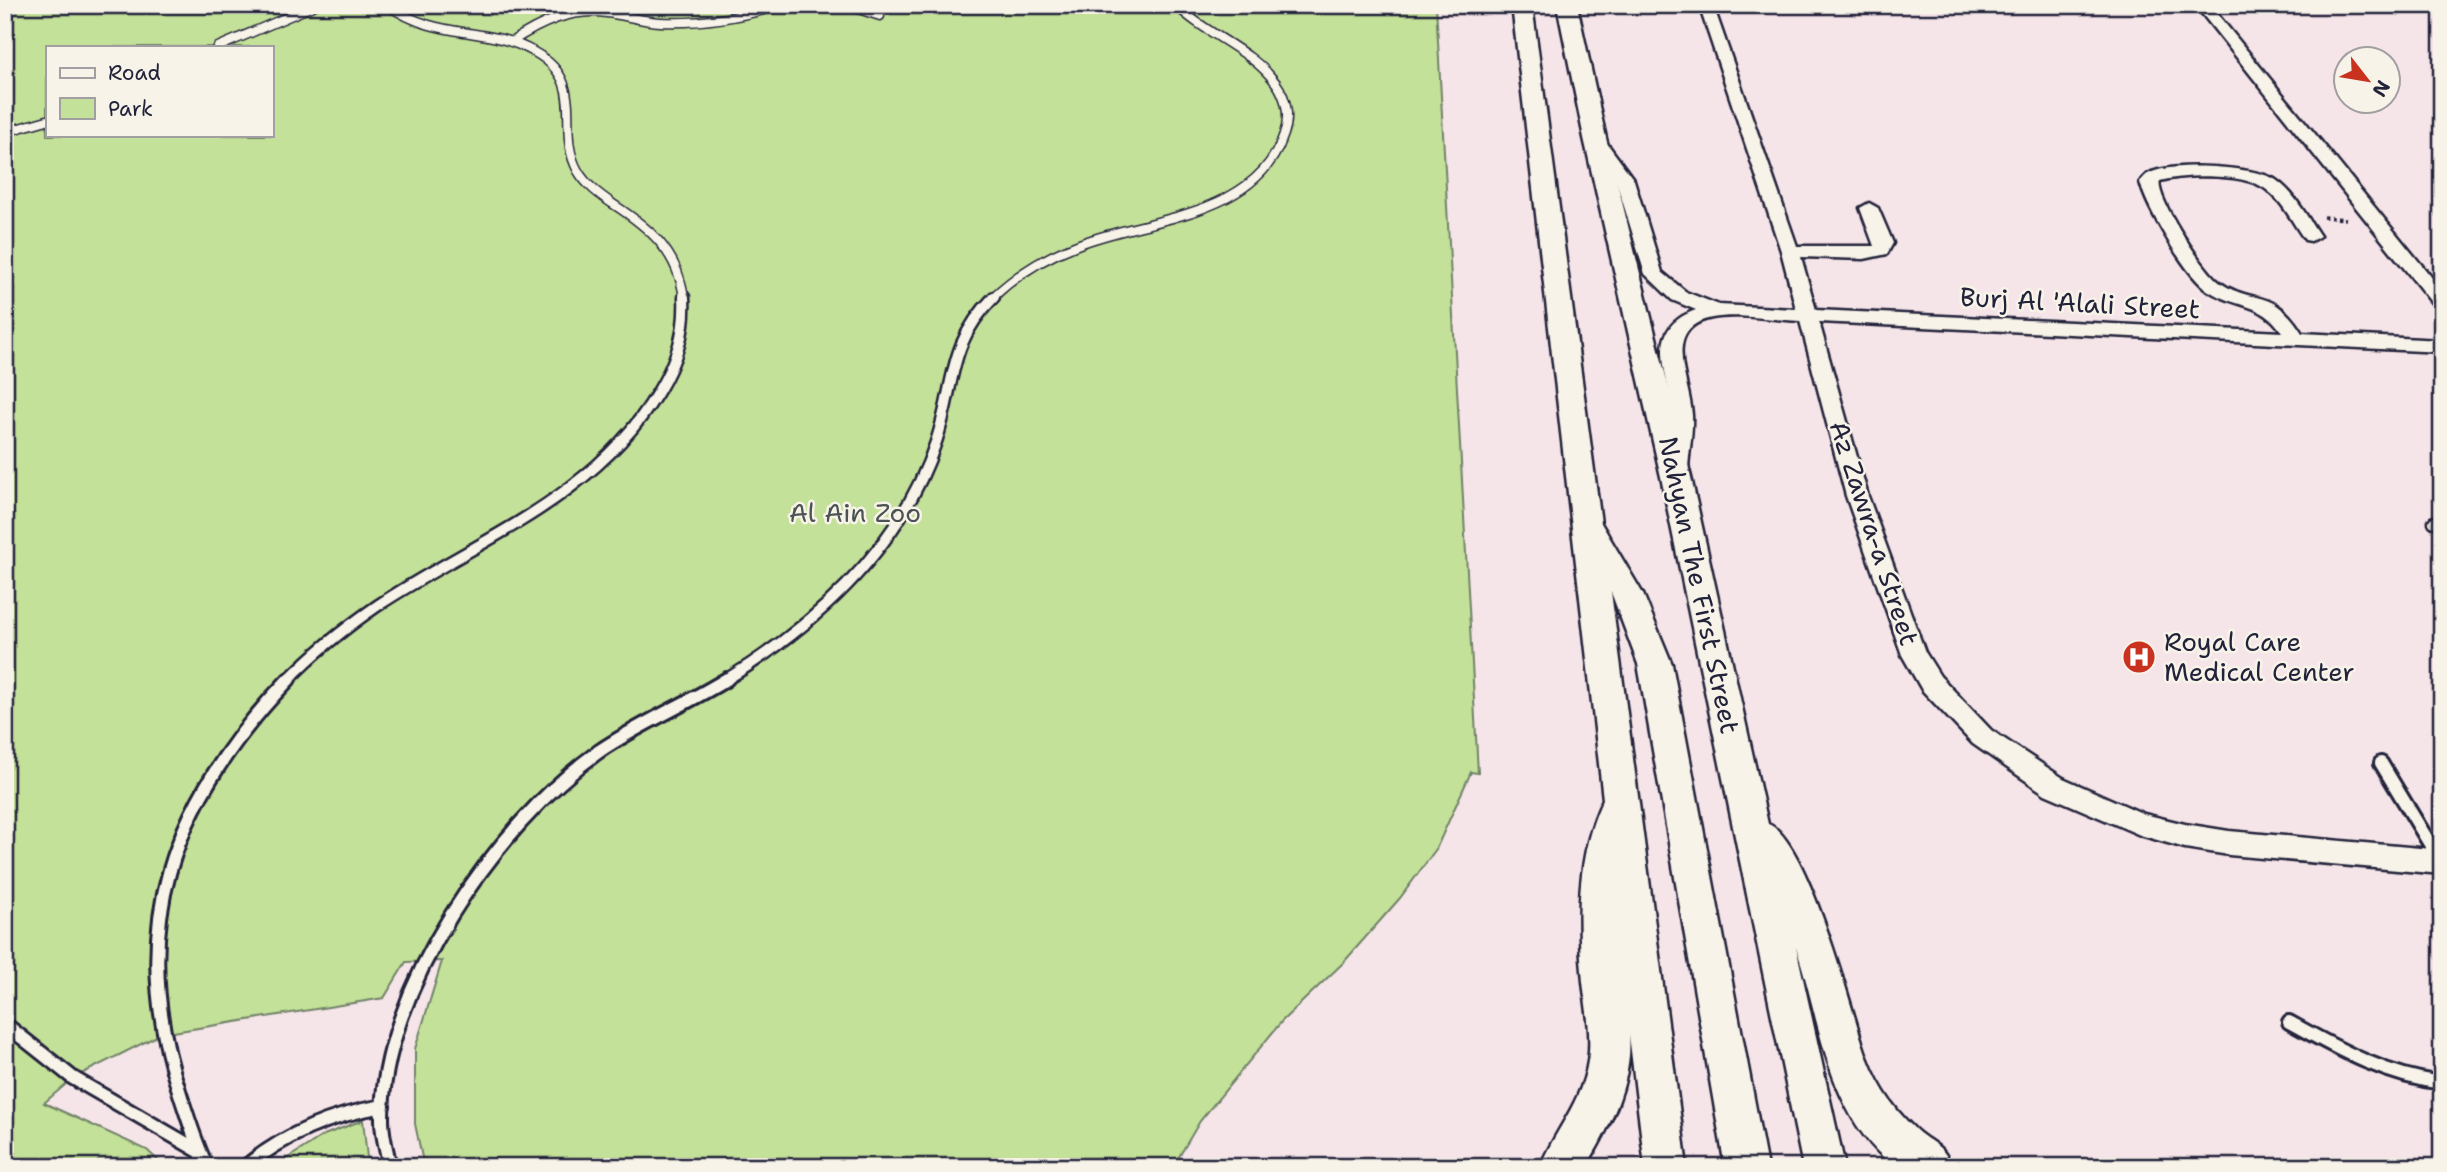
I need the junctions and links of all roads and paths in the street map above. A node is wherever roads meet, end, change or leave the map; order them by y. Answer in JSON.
{"nodes":[{"id":1,"x":315,"y":5,"type":"edge"},
{"id":2,"x":388,"y":5,"type":"edge"},
{"id":3,"x":782,"y":5,"type":"edge"},
{"id":4,"x":846,"y":5,"type":"edge"},
{"id":5,"x":1176,"y":5,"type":"edge"},
{"id":6,"x":1522,"y":5,"type":"edge"},
{"id":7,"x":1567,"y":5,"type":"edge"},
{"id":8,"x":1706,"y":5,"type":"edge"},
{"id":9,"x":2202,"y":5,"type":"edge"},
{"id":10,"x":880,"y":16,"type":"dead end"},
{"id":11,"x":510,"y":42,"type":"junction"},
{"id":12,"x":220,"y":46,"type":"edge"},
{"id":13,"x":46,"y":120,"type":"edge"},
{"id":14,"x":5,"y":132,"type":"edge"},
{"id":15,"x":1595,"y":138,"type":"junction"},
{"id":16,"x":1869,"y":208,"type":"dead end"},
{"id":17,"x":2296,"y":216,"type":"junction"},
{"id":18,"x":2378,"y":221,"type":"junction"},
{"id":19,"x":2311,"y":236,"type":"dead end"},
{"id":20,"x":1790,"y":251,"type":"junction"},
{"id":21,"x":2442,"y":303,"type":"edge"},
{"id":22,"x":1716,"y":311,"type":"junction"},
{"id":23,"x":1807,"y":315,"type":"junction"},
{"id":24,"x":2297,"y":340,"type":"junction"},
{"id":25,"x":2442,"y":346,"type":"edge"},
{"id":26,"x":1676,"y":477,"type":"junction"},
{"id":27,"x":1584,"y":522,"type":"junction"},
{"id":28,"x":2381,"y":762,"type":"dead end"},
{"id":29,"x":1620,"y":799,"type":"junction"},
{"id":30,"x":1749,"y":816,"type":"junction"},
{"id":31,"x":2442,"y":862,"type":"edge"},
{"id":32,"x":2289,"y":1022,"type":"dead end"},
{"id":33,"x":5,"y":1024,"type":"edge"},
{"id":34,"x":2442,"y":1083,"type":"edge"},
{"id":35,"x":383,"y":1106,"type":"junction"},
{"id":36,"x":200,"y":1151,"type":"junction"},
{"id":37,"x":208,"y":1167,"type":"edge"},
{"id":38,"x":245,"y":1167,"type":"edge"},
{"id":39,"x":390,"y":1167,"type":"edge"},
{"id":40,"x":1562,"y":1167,"type":"edge"},
{"id":41,"x":1666,"y":1167,"type":"edge"},
{"id":42,"x":1746,"y":1167,"type":"edge"},
{"id":43,"x":1824,"y":1167,"type":"edge"},
{"id":44,"x":1931,"y":1167,"type":"edge"}],
"edges":[{"from":1,"to":12,"type":"lane"},
{"from":2,"to":11,"type":"lane"},
{"from":3,"to":11,"type":"lane"},
{"from":4,"to":10,"type":"lane"},
{"from":5,"to":35,"type":"lane"},
{"from":6,"to":27,"type":"main road"},
{"from":7,"to":15,"type":"main road","name":"Nahyan The First Street"},
{"from":8,"to":20,"type":"street","name":"Az Zawra-a Street"},
{"from":9,"to":18,"type":"street"},
{"from":11,"to":36,"type":"lane"},
{"from":13,"to":14,"type":"lane"},
{"from":15,"to":22,"type":"street","name":"Burj Al 'Alali Street"},
{"from":15,"to":26,"type":"main road","name":"Nahyan The First Street"},
{"from":16,"to":20,"type":"street"},
{"from":17,"to":18,"type":"path"},
{"from":17,"to":19,"type":"street"},
{"from":17,"to":24,"type":"street"},
{"from":18,"to":21,"type":"street"},
{"from":20,"to":23,"type":"street","name":"Az Zawra-a Street"},
{"from":22,"to":23,"type":"street","name":"Burj Al 'Alali Street"},
{"from":22,"to":26,"type":"street","name":"Burj Al 'Alali Street"},
{"from":23,"to":24,"type":"street","name":"Burj Al 'Alali Street"},
{"from":23,"to":31,"type":"street","name":"Az Zawra-a Street"},
{"from":24,"to":25,"type":"street","name":"Burj Al 'Alali Street"},
{"from":26,"to":30,"type":"main road","name":"Nahyan The First Street"},
{"from":27,"to":29,"type":"main road"},
{"from":27,"to":42,"type":"main road"},
{"from":28,"to":31,"type":"lane"},
{"from":29,"to":40,"type":"main road"},
{"from":29,"to":41,"type":"main road"},
{"from":30,"to":43,"type":"main road","name":"Nahyan The First Street"},
{"from":30,"to":44,"type":"main road"},
{"from":32,"to":34,"type":"lane"},
{"from":33,"to":36,"type":"lane"},
{"from":35,"to":38,"type":"lane"},
{"from":35,"to":39,"type":"lane"},
{"from":36,"to":37,"type":"lane"}]}
